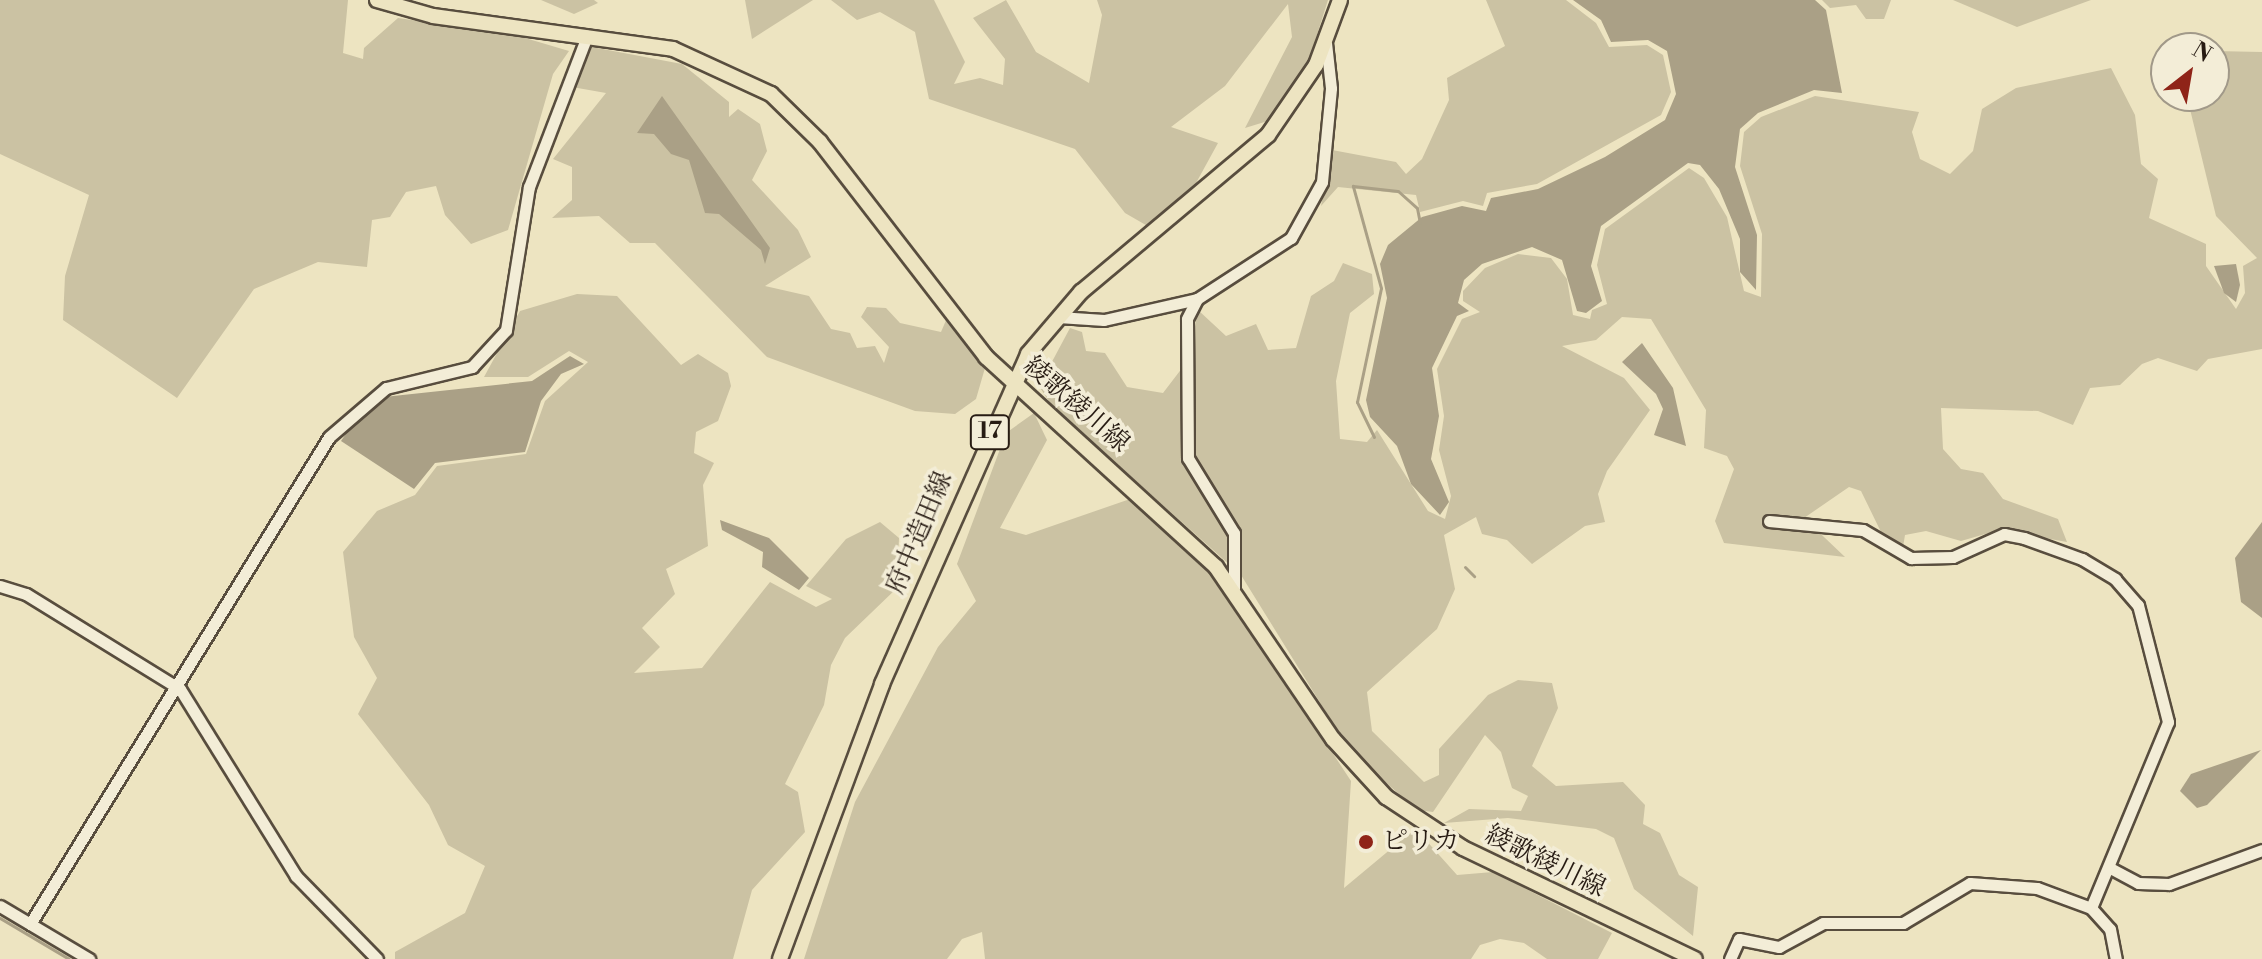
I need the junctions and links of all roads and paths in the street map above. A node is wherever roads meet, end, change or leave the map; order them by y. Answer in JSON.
{"nodes":[{"id":1,"x":377,"y":0,"type":"edge"},
{"id":2,"x":1340,"y":0,"type":"edge"},
{"id":3,"x":587,"y":36,"type":"junction"},
{"id":4,"x":1326,"y":43,"type":"junction"},
{"id":5,"x":1197,"y":299,"type":"junction"},
{"id":6,"x":1058,"y":317,"type":"junction"},
{"id":7,"x":1013,"y":384,"type":"junction"},
{"id":8,"x":1769,"y":521,"type":"dead end"},
{"id":9,"x":0,"y":586,"type":"edge"},
{"id":10,"x":1234,"y":588,"type":"junction"},
{"id":11,"x":174,"y":683,"type":"junction"},
{"id":12,"x":2262,"y":850,"type":"edge"},
{"id":13,"x":2112,"y":869,"type":"junction"},
{"id":14,"x":0,"y":906,"type":"edge"},
{"id":15,"x":2091,"y":908,"type":"junction"},
{"id":16,"x":30,"y":924,"type":"junction"},
{"id":17,"x":89,"y":959,"type":"edge"},
{"id":18,"x":377,"y":959,"type":"edge"},
{"id":19,"x":780,"y":959,"type":"edge"},
{"id":20,"x":1695,"y":959,"type":"edge"},
{"id":21,"x":1730,"y":959,"type":"edge"},
{"id":22,"x":2116,"y":959,"type":"edge"}],
"edges":[{"from":1,"to":3,"type":"main road","name":"綾歌綾川線"},
{"from":2,"to":4,"type":"main road","name":"府中造田線","number":"17"},
{"from":3,"to":7,"type":"main road","name":"綾歌綾川線"},
{"from":3,"to":11,"type":"street"},
{"from":4,"to":5,"type":"street"},
{"from":4,"to":6,"type":"main road","name":"府中造田線","number":"17"},
{"from":5,"to":6,"type":"street"},
{"from":5,"to":10,"type":"street"},
{"from":6,"to":7,"type":"main road","name":"府中造田線","number":"17"},
{"from":7,"to":10,"type":"main road","name":"綾歌綾川線"},
{"from":7,"to":19,"type":"main road","name":"府中造田線","number":"17"},
{"from":8,"to":13,"type":"street"},
{"from":9,"to":11,"type":"street"},
{"from":10,"to":20,"type":"main road","name":"綾歌綾川線"},
{"from":11,"to":16,"type":"street"},
{"from":11,"to":18,"type":"street"},
{"from":12,"to":13,"type":"street"},
{"from":13,"to":15,"type":"street"},
{"from":14,"to":16,"type":"street"},
{"from":15,"to":21,"type":"street"},
{"from":15,"to":22,"type":"street"},
{"from":16,"to":17,"type":"street"}]}
